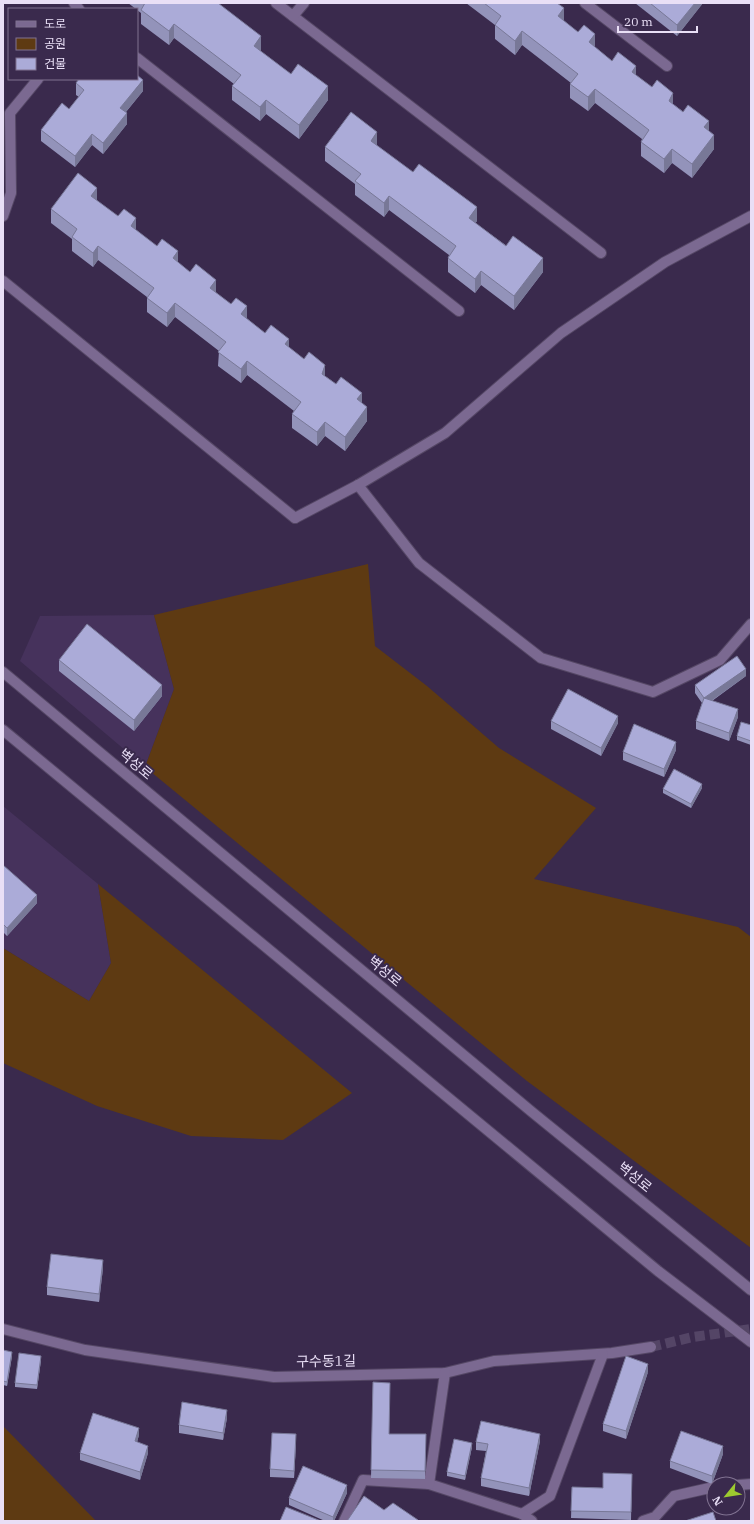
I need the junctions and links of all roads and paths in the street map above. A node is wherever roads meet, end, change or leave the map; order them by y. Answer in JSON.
{"nodes":[{"id":1,"x":276,"y":3,"type":"edge"},
{"id":2,"x":304,"y":3,"type":"edge"},
{"id":3,"x":585,"y":3,"type":"edge"},
{"id":4,"x":293,"y":16,"type":"junction"},
{"id":5,"x":138,"y":59,"type":"edge"},
{"id":6,"x":667,"y":66,"type":"dead end"},
{"id":7,"x":37,"y":80,"type":"edge"},
{"id":8,"x":3,"y":216,"type":"edge"},
{"id":9,"x":751,"y":216,"type":"edge"},
{"id":10,"x":601,"y":253,"type":"dead end"},
{"id":11,"x":3,"y":281,"type":"edge"},
{"id":12,"x":459,"y":312,"type":"dead end"},
{"id":13,"x":358,"y":486,"type":"junction"},
{"id":14,"x":751,"y":624,"type":"edge"},
{"id":15,"x":3,"y":672,"type":"edge"},
{"id":16,"x":3,"y":730,"type":"edge"},
{"id":17,"x":751,"y":1290,"type":"edge"},
{"id":18,"x":3,"y":1329,"type":"edge"},
{"id":19,"x":751,"y":1342,"type":"edge"},
{"id":20,"x":651,"y":1347,"type":"tunnel mouth"},
{"id":21,"x":603,"y":1354,"type":"junction"},
{"id":22,"x":446,"y":1373,"type":"junction"},
{"id":23,"x":430,"y":1484,"type":"junction"},
{"id":24,"x":706,"y":1488,"type":"edge"},
{"id":25,"x":522,"y":1514,"type":"junction"},
{"id":26,"x":344,"y":1521,"type":"edge"},
{"id":27,"x":532,"y":1521,"type":"edge"},
{"id":28,"x":643,"y":1521,"type":"edge"}],
"edges":[{"from":1,"to":4,"type":"street"},
{"from":2,"to":4,"type":"street"},
{"from":3,"to":6,"type":"street"},
{"from":4,"to":10,"type":"street"},
{"from":5,"to":12,"type":"street"},
{"from":7,"to":8,"type":"street"},
{"from":9,"to":13,"type":"street"},
{"from":11,"to":13,"type":"street"},
{"from":13,"to":14,"type":"street"},
{"from":15,"to":17,"type":"street","name":"벽성로"},
{"from":16,"to":19,"type":"street"},
{"from":18,"to":22,"type":"street","name":"구수동1길"},
{"from":20,"to":21,"type":"street","name":"구수동1길"},
{"from":21,"to":22,"type":"street","name":"구수동1길"},
{"from":21,"to":25,"type":"street"},
{"from":22,"to":23,"type":"street"},
{"from":23,"to":25,"type":"street"},
{"from":23,"to":26,"type":"street"},
{"from":24,"to":28,"type":"street"},
{"from":25,"to":27,"type":"street"}]}
